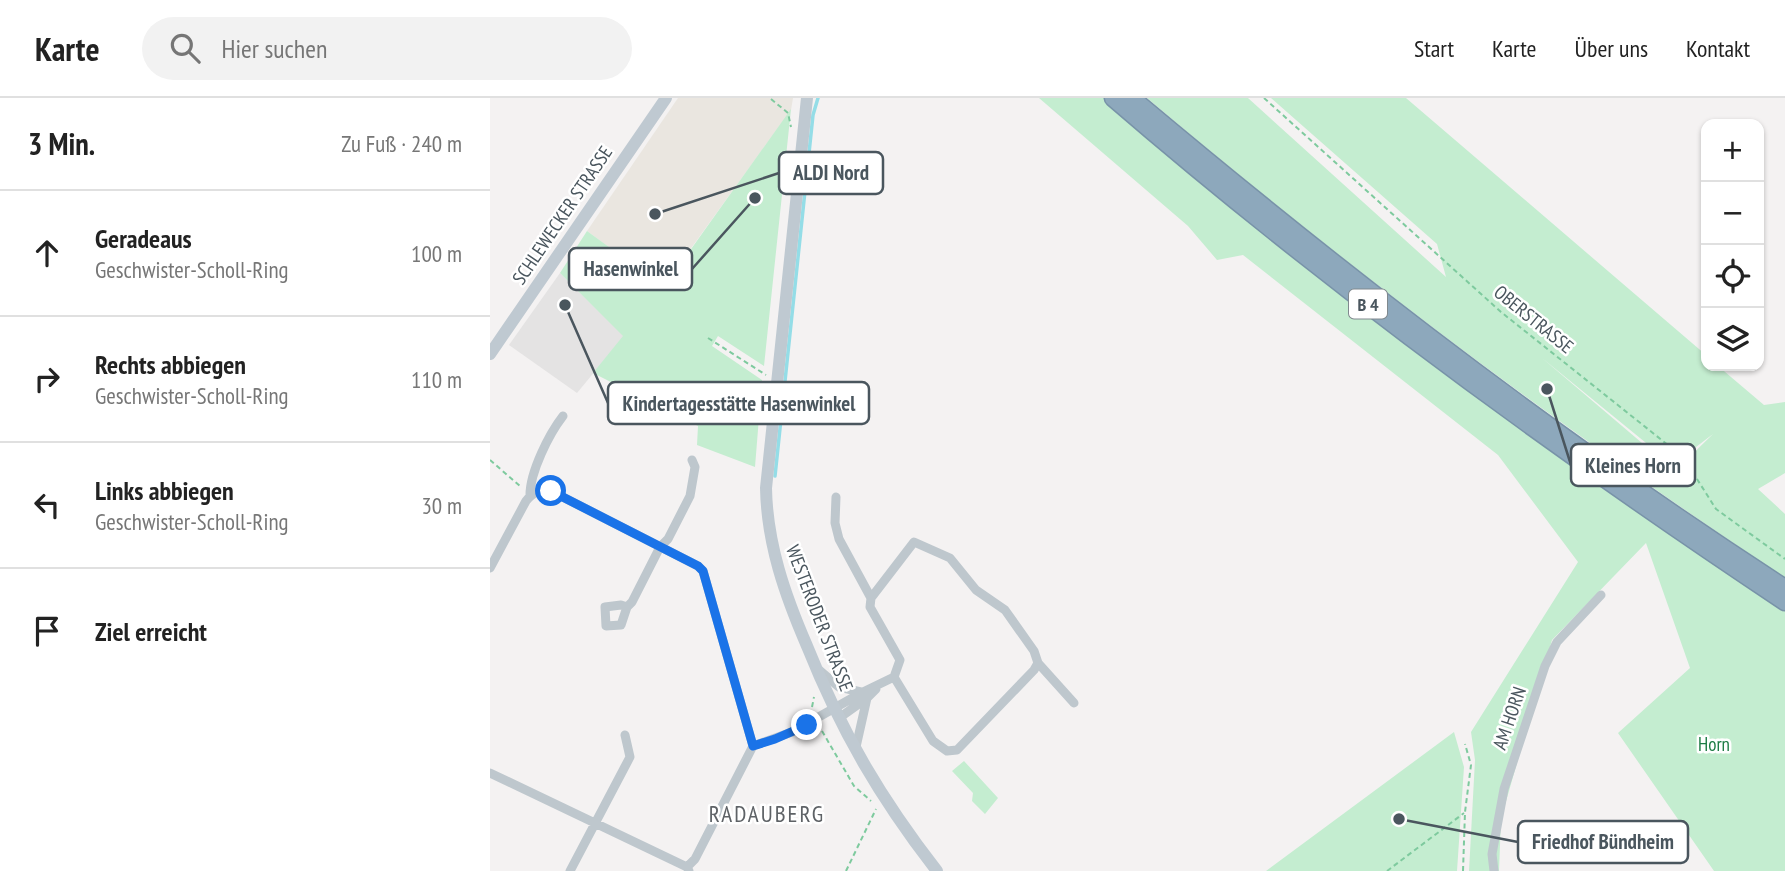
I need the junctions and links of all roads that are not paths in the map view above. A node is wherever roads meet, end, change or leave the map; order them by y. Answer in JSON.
{"nodes":[{"id":1,"x":666,"y":98,"type":"edge"},
{"id":2,"x":807,"y":98,"type":"edge"},
{"id":3,"x":1113,"y":98,"type":"edge"},
{"id":4,"x":1132,"y":98,"type":"edge"},
{"id":5,"x":490,"y":354,"type":"edge"},
{"id":6,"x":563,"y":416,"type":"dead end"},
{"id":7,"x":692,"y":460,"type":"dead end"},
{"id":8,"x":1634,"y":493,"type":"junction"},
{"id":9,"x":530,"y":495,"type":"junction"},
{"id":10,"x":836,"y":497,"type":"dead end"},
{"id":11,"x":1693,"y":534,"type":"junction"},
{"id":12,"x":660,"y":547,"type":"junction"},
{"id":13,"x":490,"y":568,"type":"edge"},
{"id":14,"x":1785,"y":589,"type":"edge"},
{"id":15,"x":1601,"y":595,"type":"dead end"},
{"id":16,"x":871,"y":598,"type":"junction"},
{"id":17,"x":1785,"y":602,"type":"edge"},
{"id":18,"x":627,"y":607,"type":"dead end"},
{"id":19,"x":1038,"y":663,"type":"junction"},
{"id":20,"x":814,"y":666,"type":"junction"},
{"id":21,"x":894,"y":677,"type":"junction"},
{"id":22,"x":865,"y":695,"type":"junction"},
{"id":23,"x":1074,"y":703,"type":"dead end"},
{"id":24,"x":836,"y":713,"type":"junction"},
{"id":25,"x":625,"y":735,"type":"dead end"},
{"id":26,"x":753,"y":746,"type":"junction"},
{"id":27,"x":855,"y":751,"type":"junction"},
{"id":28,"x":490,"y":773,"type":"edge"},
{"id":29,"x":595,"y":822,"type":"junction"},
{"id":30,"x":688,"y":869,"type":"edge"},
{"id":31,"x":570,"y":871,"type":"edge"},
{"id":32,"x":937,"y":871,"type":"edge"},
{"id":33,"x":1494,"y":871,"type":"edge"}],
"edges":[{"from":1,"to":5,"type":"street","name":"SCHLEWECKER STRASSE"},
{"from":2,"to":20,"type":"street","name":"WESTERODER STRASSE"},
{"from":3,"to":8,"type":"highway","number":"B 4"},
{"from":4,"to":8,"type":"highway","number":"B 4"},
{"from":6,"to":9,"type":"street"},
{"from":7,"to":12,"type":"street"},
{"from":8,"to":11,"type":"highway","number":"B 4"},
{"from":9,"to":12,"type":"street"},
{"from":9,"to":13,"type":"street"},
{"from":10,"to":16,"type":"street"},
{"from":11,"to":14,"type":"highway","number":"B 4"},
{"from":11,"to":17,"type":"highway","number":"B 4"},
{"from":12,"to":18,"type":"street"},
{"from":12,"to":26,"type":"street"},
{"from":15,"to":33,"type":"street","name":"AM HORN"},
{"from":16,"to":19,"type":"street"},
{"from":16,"to":21,"type":"street"},
{"from":19,"to":21,"type":"street"},
{"from":19,"to":23,"type":"street"},
{"from":20,"to":22,"type":"street"},
{"from":20,"to":24,"type":"street","name":"WESTERODER STRASSE"},
{"from":21,"to":22,"type":"street"},
{"from":22,"to":24,"type":"street"},
{"from":22,"to":27,"type":"street"},
{"from":24,"to":26,"type":"street"},
{"from":24,"to":27,"type":"street","name":"WESTERODER STRASSE"},
{"from":25,"to":29,"type":"street"},
{"from":26,"to":30,"type":"street"},
{"from":27,"to":32,"type":"street","name":"WESTERODER STRASSE"},
{"from":28,"to":29,"type":"street"},
{"from":29,"to":30,"type":"street"},
{"from":29,"to":31,"type":"street"}]}
